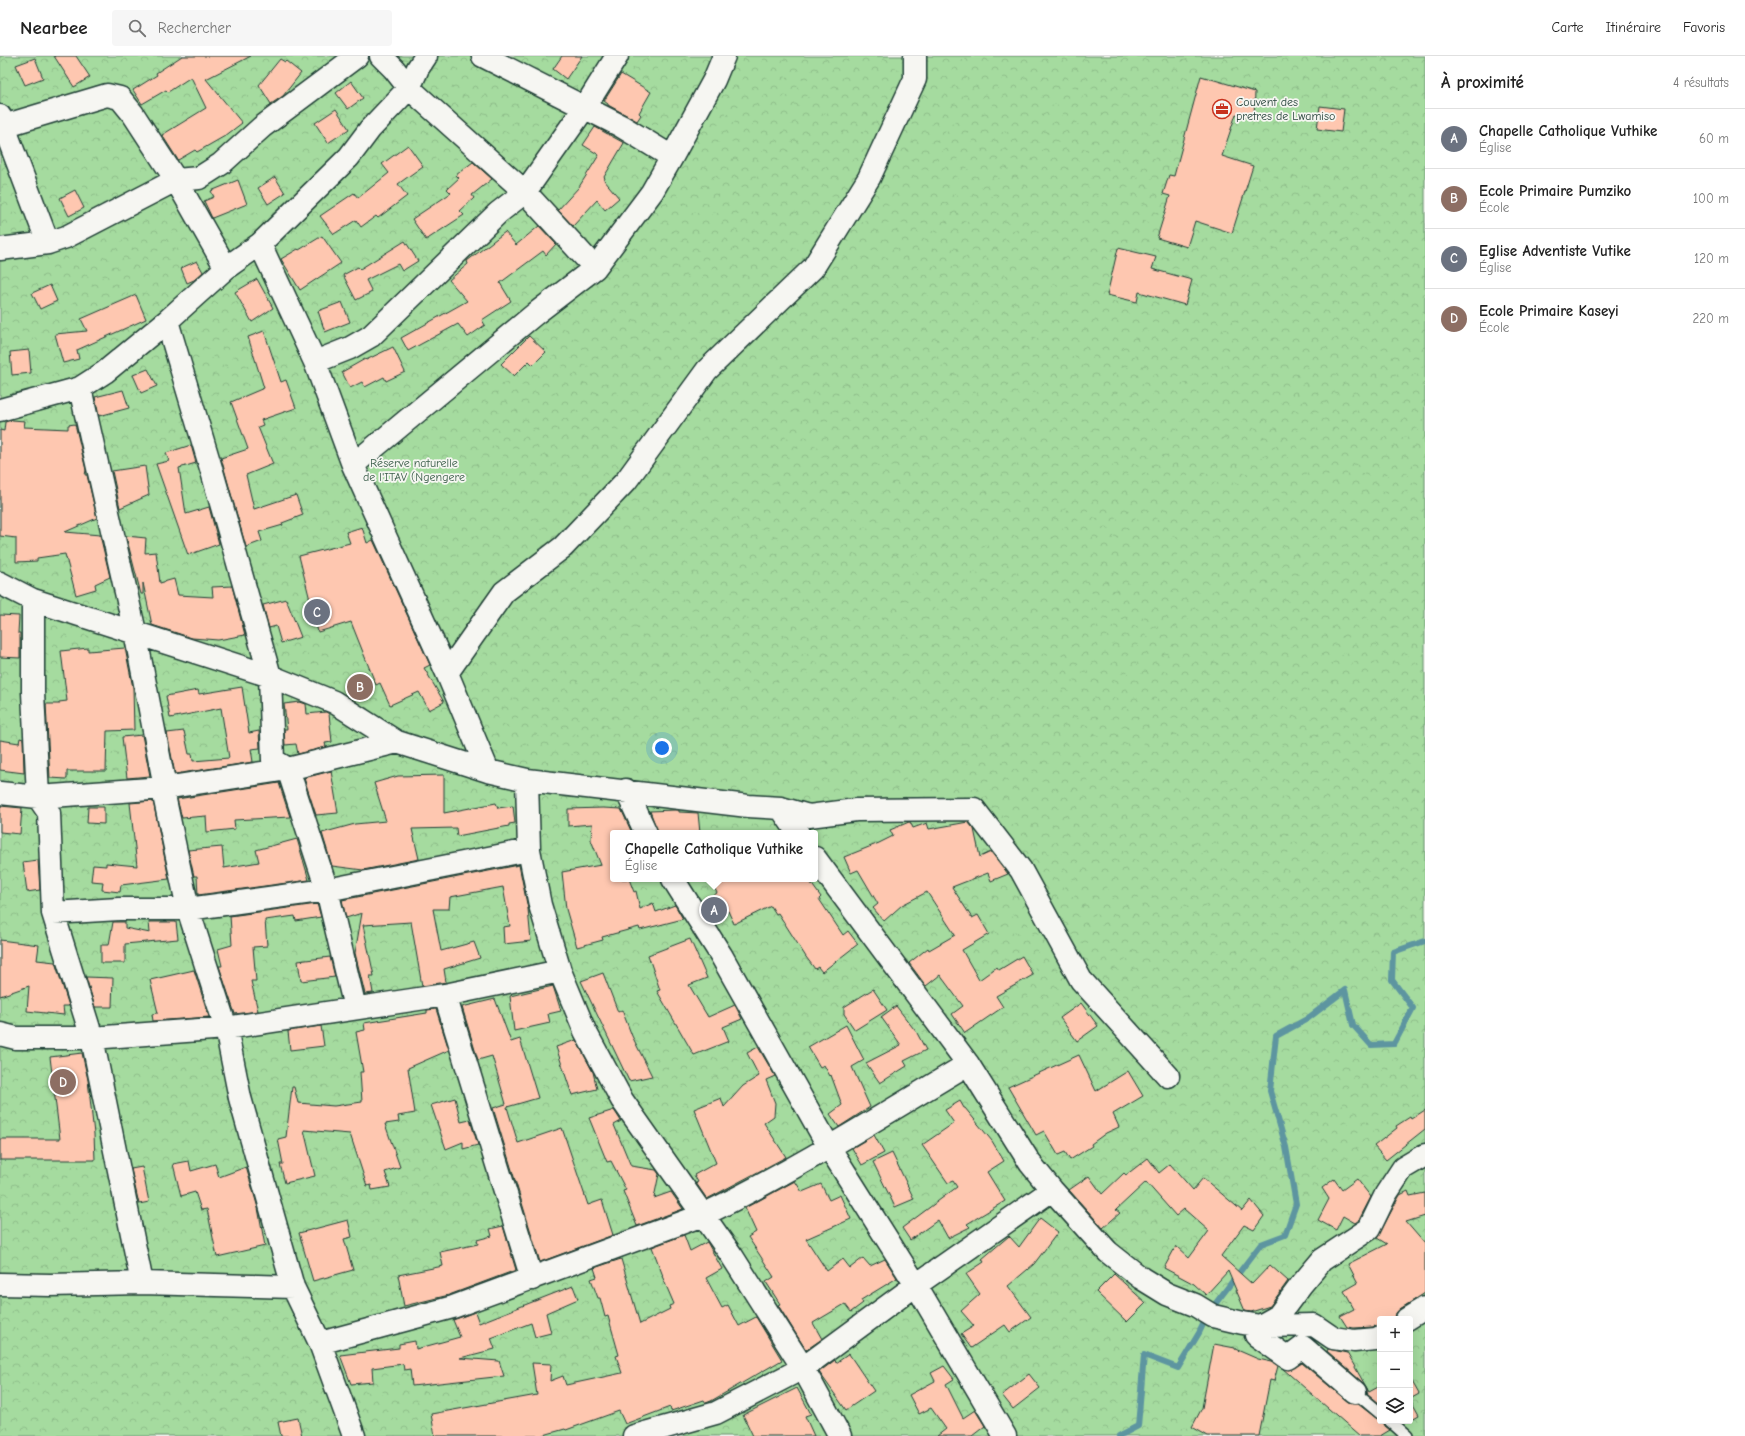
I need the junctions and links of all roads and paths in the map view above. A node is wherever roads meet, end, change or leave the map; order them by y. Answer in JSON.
{"nodes":[{"id":1,"x":357,"y":56,"type":"edge"},
{"id":2,"x":381,"y":56,"type":"edge"},
{"id":3,"x":426,"y":56,"type":"edge"},
{"id":4,"x":483,"y":56,"type":"edge"},
{"id":5,"x":617,"y":56,"type":"edge"},
{"id":6,"x":724,"y":56,"type":"edge"},
{"id":7,"x":915,"y":56,"type":"edge"},
{"id":8,"x":409,"y":88,"type":"junction"},
{"id":9,"x":585,"y":107,"type":"junction"},
{"id":10,"x":2,"y":123,"type":"edge"},
{"id":11,"x":672,"y":158,"type":"junction"},
{"id":12,"x":176,"y":180,"type":"junction"},
{"id":13,"x":525,"y":192,"type":"junction"},
{"id":14,"x":48,"y":243,"type":"junction"},
{"id":15,"x":260,"y":244,"type":"junction"},
{"id":16,"x":0,"y":249,"type":"edge"},
{"id":17,"x":226,"y":268,"type":"junction"},
{"id":18,"x":595,"y":268,"type":"junction"},
{"id":19,"x":167,"y":321,"type":"junction"},
{"id":20,"x":315,"y":362,"type":"junction"},
{"id":21,"x":80,"y":388,"type":"junction"},
{"id":22,"x":0,"y":410,"type":"edge"},
{"id":23,"x":353,"y":465,"type":"junction"},
{"id":24,"x":0,"y":583,"type":"edge"},
{"id":25,"x":33,"y":600,"type":"junction"},
{"id":26,"x":134,"y":632,"type":"junction"},
{"id":27,"x":447,"y":672,"type":"junction"},
{"id":28,"x":270,"y":676,"type":"junction"},
{"id":29,"x":397,"y":742,"type":"junction"},
{"id":30,"x":288,"y":769,"type":"junction"},
{"id":31,"x":488,"y":771,"type":"junction"},
{"id":32,"x":528,"y":780,"type":"junction"},
{"id":33,"x":164,"y":788,"type":"junction"},
{"id":34,"x":626,"y":790,"type":"junction"},
{"id":35,"x":0,"y":793,"type":"edge"},
{"id":36,"x":38,"y":797,"type":"junction"},
{"id":37,"x":781,"y":808,"type":"junction"},
{"id":38,"x":645,"y":830,"type":"edge"},
{"id":39,"x":796,"y":830,"type":"edge"},
{"id":40,"x":529,"y":850,"type":"junction"},
{"id":41,"x":818,"y":862,"type":"edge"},
{"id":42,"x":675,"y":882,"type":"edge"},
{"id":43,"x":327,"y":890,"type":"junction"},
{"id":44,"x":188,"y":909,"type":"junction"},
{"id":45,"x":53,"y":913,"type":"junction"},
{"id":46,"x":560,"y":971,"type":"junction"},
{"id":47,"x":445,"y":995,"type":"junction"},
{"id":48,"x":355,"y":1008,"type":"junction"},
{"id":49,"x":226,"y":1028,"type":"junction"},
{"id":50,"x":0,"y":1034,"type":"edge"},
{"id":51,"x":92,"y":1038,"type":"junction"},
{"id":52,"x":968,"y":1064,"type":"junction"},
{"id":53,"x":1168,"y":1076,"type":"dead end"},
{"id":54,"x":829,"y":1147,"type":"junction"},
{"id":55,"x":1425,"y":1155,"type":"edge"},
{"id":56,"x":1052,"y":1190,"type":"junction"},
{"id":57,"x":703,"y":1215,"type":"junction"},
{"id":58,"x":532,"y":1279,"type":"junction"},
{"id":59,"x":142,"y":1283,"type":"junction"},
{"id":60,"x":0,"y":1284,"type":"edge"},
{"id":61,"x":916,"y":1285,"type":"junction"},
{"id":62,"x":292,"y":1287,"type":"junction"},
{"id":63,"x":1425,"y":1308,"type":"edge"},
{"id":64,"x":1412,"y":1316,"type":"edge"},
{"id":65,"x":1260,"y":1326,"type":"junction"},
{"id":66,"x":1377,"y":1338,"type":"edge"},
{"id":67,"x":320,"y":1343,"type":"junction"},
{"id":68,"x":803,"y":1368,"type":"junction"},
{"id":69,"x":1355,"y":1392,"type":"joint"},
{"id":70,"x":1377,"y":1410,"type":"edge"},
{"id":71,"x":1393,"y":1424,"type":"edge"},
{"id":72,"x":354,"y":1436,"type":"edge"},
{"id":73,"x":634,"y":1436,"type":"edge"},
{"id":74,"x":840,"y":1436,"type":"edge"},
{"id":75,"x":1005,"y":1436,"type":"edge"},
{"id":76,"x":1407,"y":1436,"type":"edge"}],
"edges":[{"from":1,"to":12,"type":"street"},
{"from":2,"to":8,"type":"street"},
{"from":3,"to":8,"type":"street"},
{"from":4,"to":9,"type":"street"},
{"from":5,"to":9,"type":"street"},
{"from":6,"to":11,"type":"street"},
{"from":7,"to":27,"type":"street"},
{"from":8,"to":13,"type":"street"},
{"from":8,"to":15,"type":"street"},
{"from":9,"to":11,"type":"street"},
{"from":9,"to":13,"type":"street"},
{"from":10,"to":12,"type":"street"},
{"from":10,"to":14,"type":"street"},
{"from":11,"to":18,"type":"street"},
{"from":12,"to":14,"type":"street"},
{"from":12,"to":17,"type":"street"},
{"from":13,"to":18,"type":"street"},
{"from":13,"to":20,"type":"street"},
{"from":14,"to":16,"type":"street"},
{"from":15,"to":17,"type":"street"},
{"from":15,"to":20,"type":"street"},
{"from":17,"to":19,"type":"street"},
{"from":18,"to":23,"type":"street"},
{"from":19,"to":21,"type":"street"},
{"from":19,"to":28,"type":"street"},
{"from":20,"to":23,"type":"street"},
{"from":21,"to":22,"type":"street"},
{"from":21,"to":26,"type":"street"},
{"from":23,"to":27,"type":"street"},
{"from":24,"to":25,"type":"street"},
{"from":25,"to":26,"type":"street"},
{"from":25,"to":36,"type":"street"},
{"from":26,"to":28,"type":"street"},
{"from":26,"to":33,"type":"street"},
{"from":27,"to":31,"type":"street"},
{"from":28,"to":29,"type":"street"},
{"from":28,"to":30,"type":"street"},
{"from":29,"to":30,"type":"street"},
{"from":29,"to":31,"type":"street"},
{"from":30,"to":33,"type":"street"},
{"from":30,"to":43,"type":"street"},
{"from":31,"to":32,"type":"street"},
{"from":32,"to":34,"type":"street"},
{"from":32,"to":40,"type":"street"},
{"from":33,"to":36,"type":"street"},
{"from":33,"to":44,"type":"street"},
{"from":34,"to":37,"type":"street"},
{"from":34,"to":38,"type":"street"},
{"from":35,"to":36,"type":"street"},
{"from":36,"to":45,"type":"street"},
{"from":37,"to":39,"type":"street"},
{"from":37,"to":53,"type":"street"},
{"from":40,"to":43,"type":"street"},
{"from":40,"to":46,"type":"street"},
{"from":41,"to":52,"type":"street"},
{"from":42,"to":54,"type":"street"},
{"from":43,"to":44,"type":"street"},
{"from":43,"to":48,"type":"street"},
{"from":44,"to":45,"type":"street"},
{"from":44,"to":49,"type":"street"},
{"from":45,"to":51,"type":"street"},
{"from":46,"to":47,"type":"street"},
{"from":46,"to":57,"type":"street"},
{"from":47,"to":48,"type":"street"},
{"from":47,"to":58,"type":"street"},
{"from":48,"to":49,"type":"street"},
{"from":49,"to":51,"type":"street"},
{"from":49,"to":62,"type":"street"},
{"from":50,"to":51,"type":"street"},
{"from":51,"to":59,"type":"street"},
{"from":52,"to":54,"type":"street"},
{"from":52,"to":56,"type":"street"},
{"from":54,"to":57,"type":"street"},
{"from":54,"to":61,"type":"street"},
{"from":55,"to":65,"type":"street"},
{"from":56,"to":61,"type":"street"},
{"from":56,"to":65,"type":"street"},
{"from":57,"to":58,"type":"street"},
{"from":57,"to":68,"type":"street"},
{"from":58,"to":67,"type":"street"},
{"from":59,"to":60,"type":"street"},
{"from":59,"to":62,"type":"street"},
{"from":61,"to":68,"type":"street"},
{"from":61,"to":75,"type":"street"},
{"from":62,"to":67,"type":"street"},
{"from":63,"to":64,"type":"street"},
{"from":65,"to":66,"type":"street"},
{"from":65,"to":69,"type":"street"},
{"from":67,"to":72,"type":"street"},
{"from":68,"to":73,"type":"street"},
{"from":68,"to":74,"type":"street"},
{"from":69,"to":70,"type":"lane"},
{"from":71,"to":76,"type":"lane"}]}
